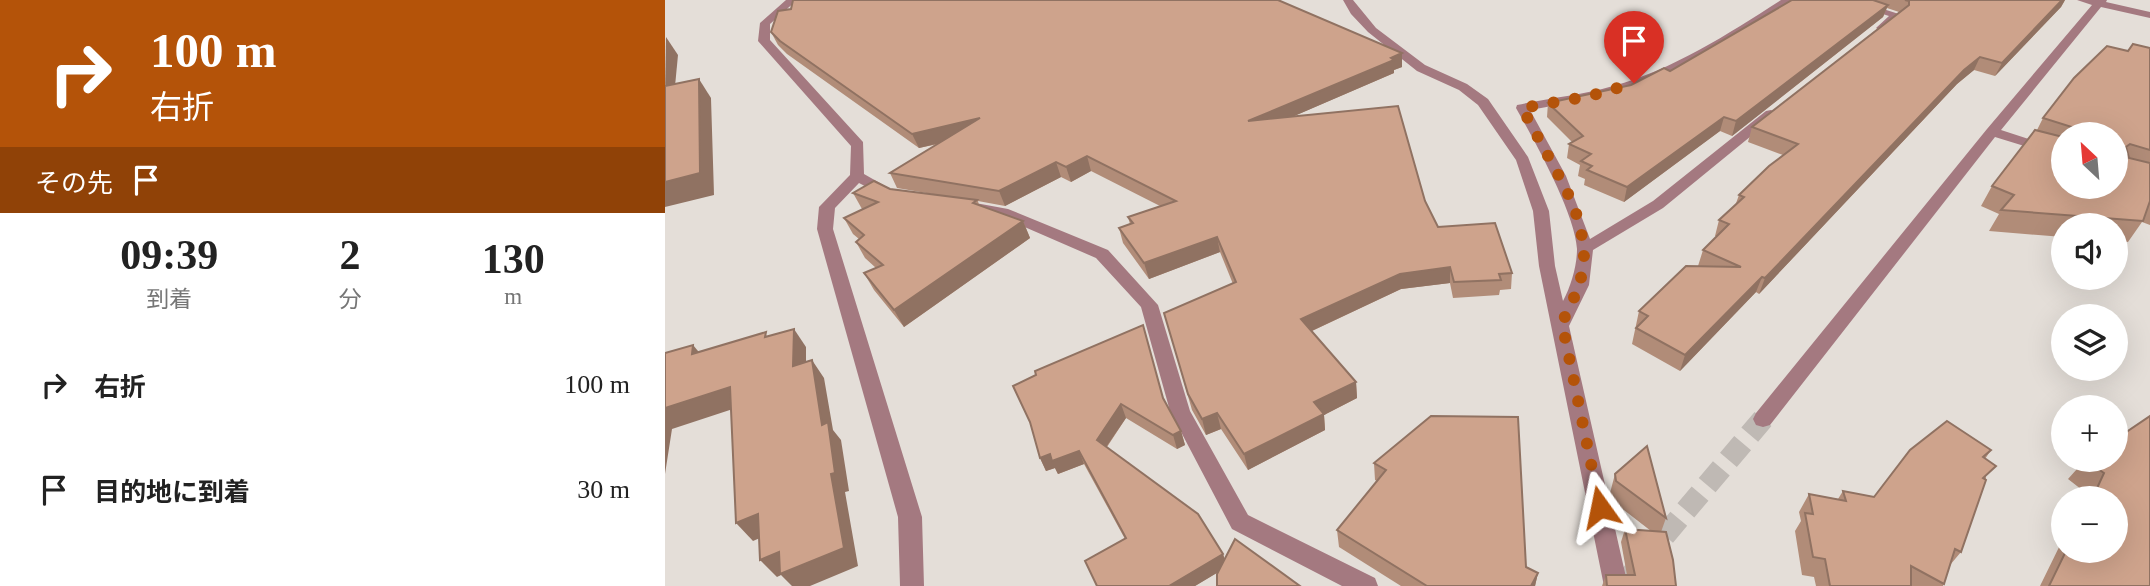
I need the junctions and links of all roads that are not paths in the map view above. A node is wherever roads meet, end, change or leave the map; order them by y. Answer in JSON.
{"nodes":[{"id":1,"x":792,"y":0,"type":"edge"},
{"id":2,"x":1348,"y":0,"type":"edge"},
{"id":3,"x":1788,"y":0,"type":"edge"},
{"id":4,"x":1844,"y":0,"type":"edge"},
{"id":5,"x":2082,"y":0,"type":"edge"},
{"id":6,"x":2101,"y":2,"type":"edge"},
{"id":7,"x":2150,"y":15,"type":"edge"},
{"id":8,"x":1865,"y":40,"type":"edge"},
{"id":9,"x":1778,"y":108,"type":"edge"},
{"id":10,"x":1992,"y":132,"type":"junction"},
{"id":11,"x":2051,"y":150,"type":"edge"},
{"id":12,"x":857,"y":176,"type":"junction"},
{"id":13,"x":911,"y":199,"type":"edge"},
{"id":14,"x":950,"y":204,"type":"edge"},
{"id":15,"x":1585,"y":248,"type":"junction"},
{"id":16,"x":1562,"y":323,"type":"junction"},
{"id":17,"x":1763,"y":419,"type":"tunnel mouth"},
{"id":18,"x":912,"y":586,"type":"edge"},
{"id":19,"x":1366,"y":586,"type":"edge"},
{"id":20,"x":1616,"y":586,"type":"edge"}],
"edges":[{"from":1,"to":12,"type":"street"},
{"from":2,"to":16,"type":"street"},
{"from":3,"to":15,"type":"street"},
{"from":4,"to":8,"type":"street"},
{"from":5,"to":6,"type":"street"},
{"from":6,"to":7,"type":"street"},
{"from":6,"to":10,"type":"street"},
{"from":9,"to":15,"type":"street"},
{"from":10,"to":11,"type":"street"},
{"from":10,"to":17,"type":"street"},
{"from":12,"to":13,"type":"street"},
{"from":12,"to":18,"type":"street"},
{"from":14,"to":19,"type":"street"},
{"from":15,"to":16,"type":"street"},
{"from":16,"to":20,"type":"street"}]}
